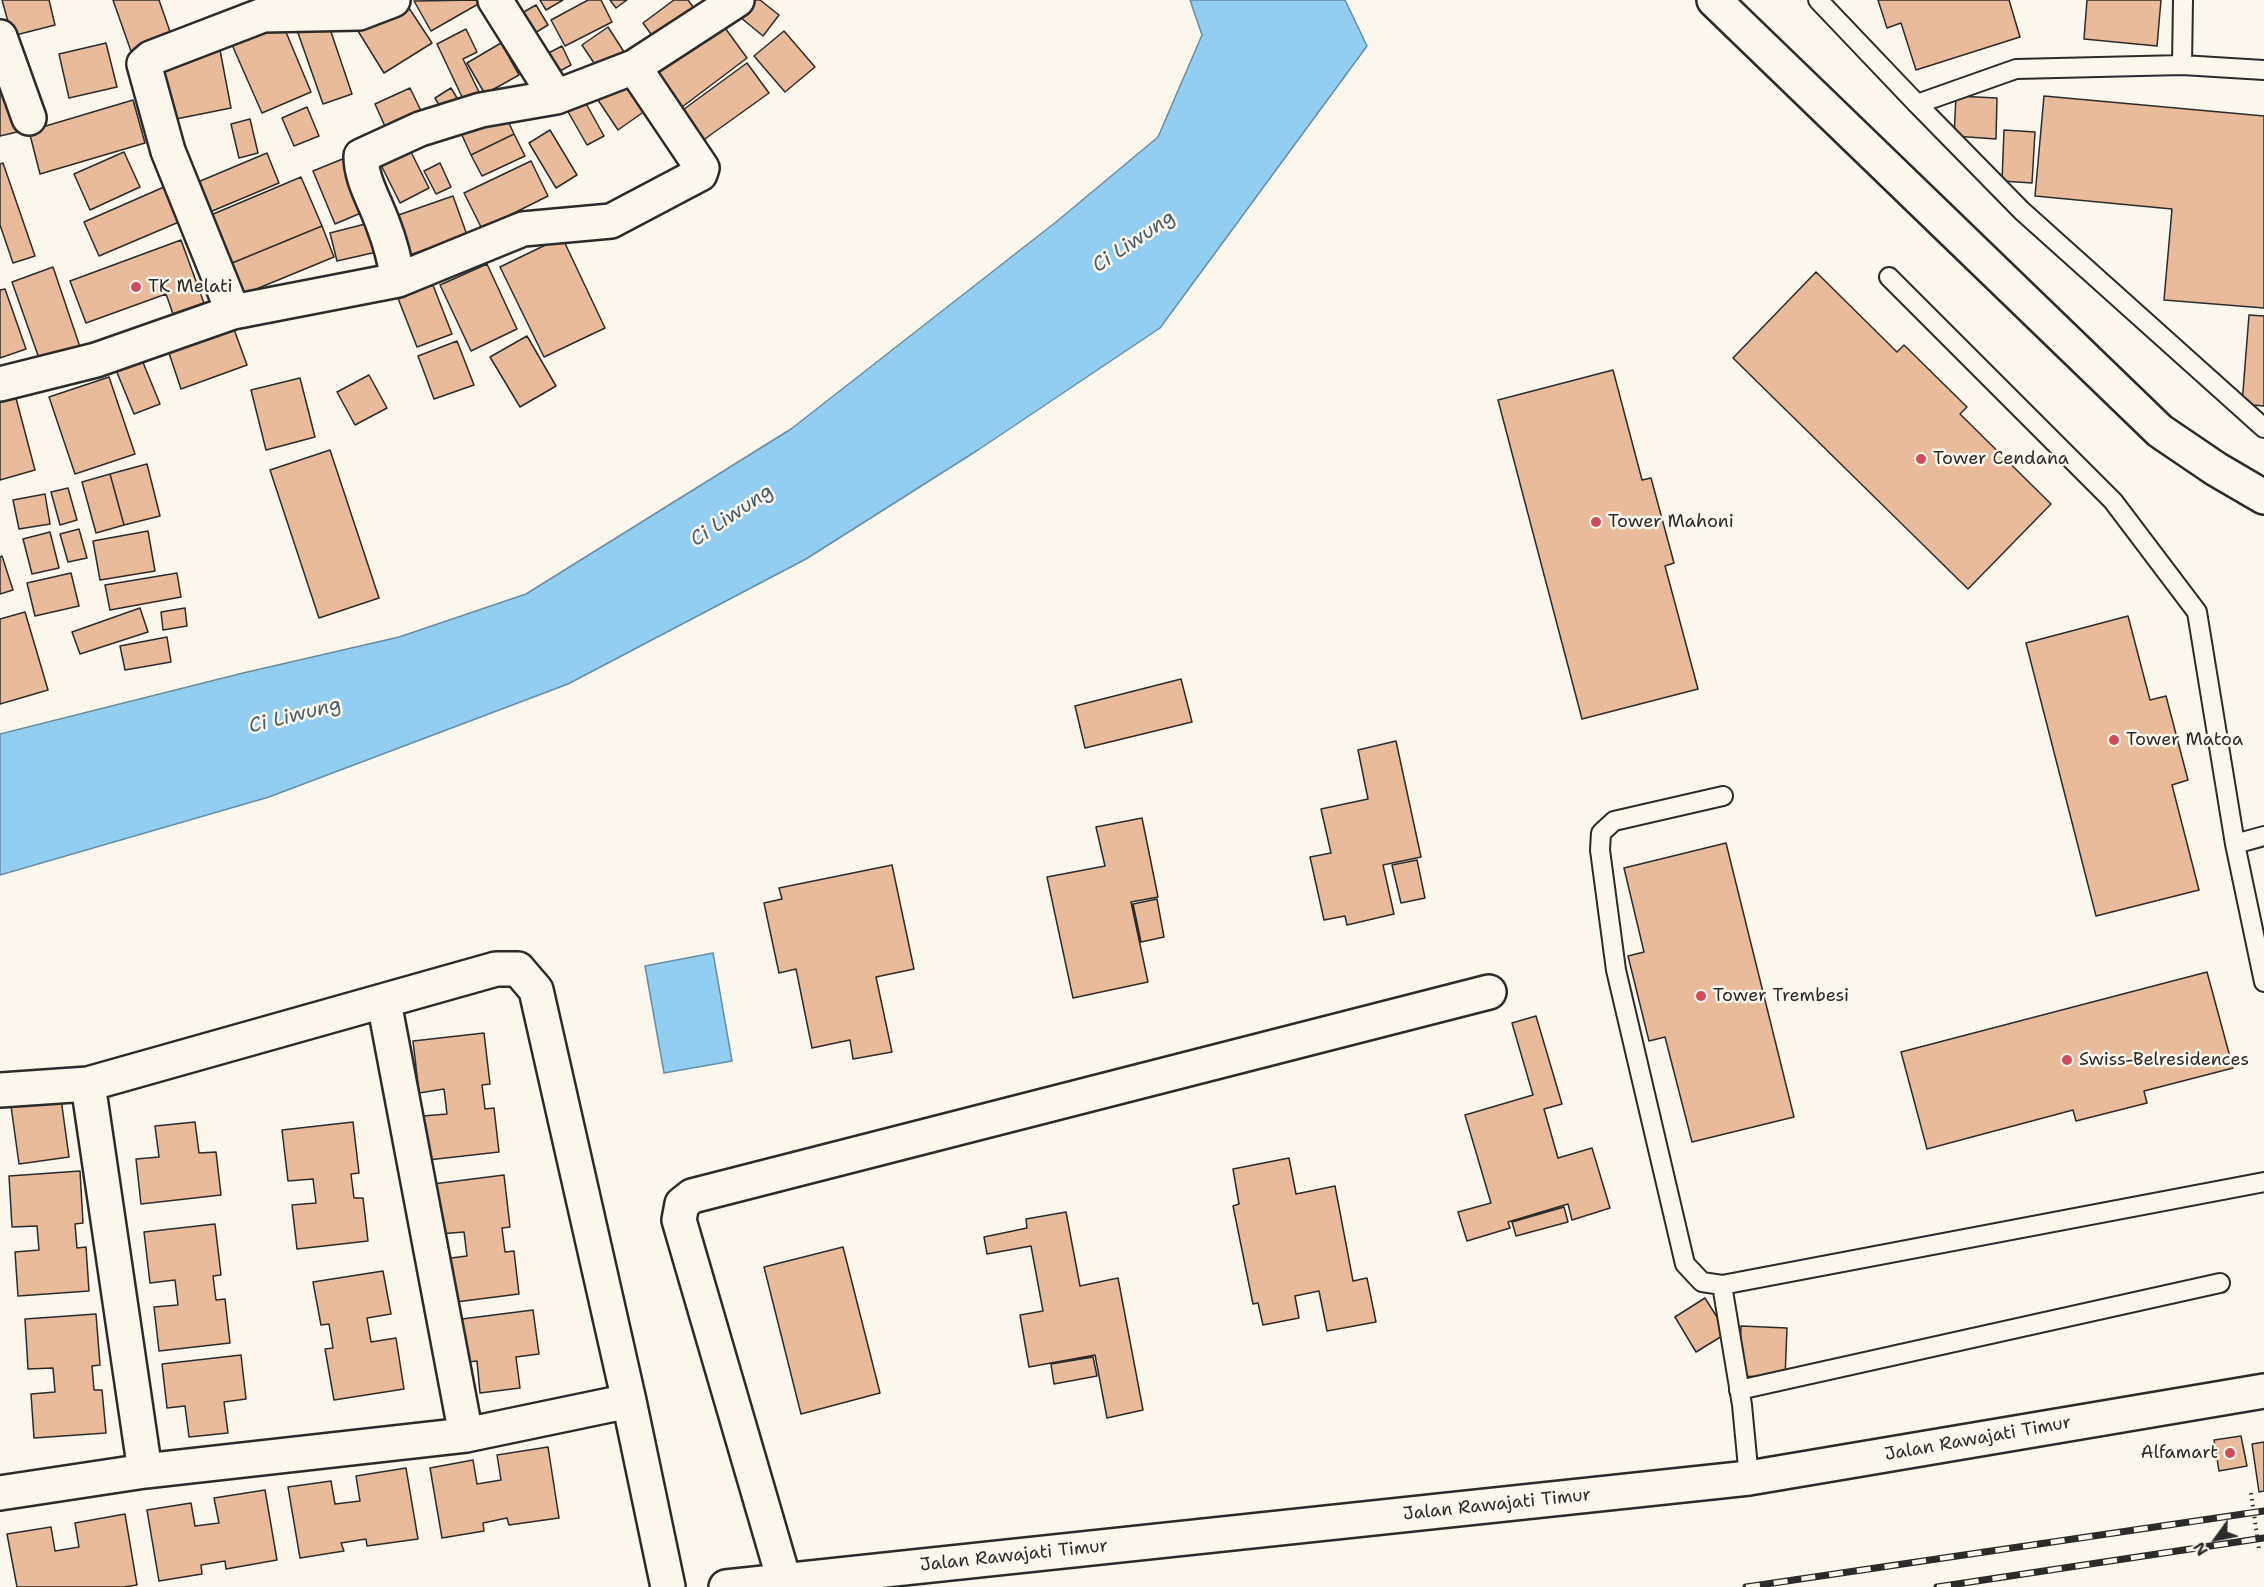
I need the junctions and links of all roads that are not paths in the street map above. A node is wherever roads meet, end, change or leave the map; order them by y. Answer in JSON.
{"nodes":[{"id":1,"x":393,"y":0,"type":"edge"},
{"id":2,"x":495,"y":0,"type":"edge"},
{"id":3,"x":737,"y":0,"type":"edge"},
{"id":4,"x":1714,"y":0,"type":"edge"},
{"id":5,"x":1818,"y":0,"type":"edge"},
{"id":6,"x":2183,"y":0,"type":"edge"},
{"id":7,"x":260,"y":8,"type":"edge"},
{"id":8,"x":0,"y":37,"type":"edge"},
{"id":9,"x":2182,"y":65,"type":"junction"},
{"id":10,"x":634,"y":67,"type":"junction"},
{"id":11,"x":2264,"y":70,"type":"edge"},
{"id":12,"x":556,"y":97,"type":"junction"},
{"id":13,"x":1917,"y":105,"type":"junction"},
{"id":14,"x":29,"y":118,"type":"dead end"},
{"id":15,"x":1889,"y":277,"type":"dead end"},
{"id":16,"x":398,"y":280,"type":"junction"},
{"id":17,"x":233,"y":312,"type":"junction"},
{"id":18,"x":0,"y":384,"type":"edge"},
{"id":19,"x":2264,"y":428,"type":"edge"},
{"id":20,"x":2264,"y":497,"type":"edge"},
{"id":21,"x":1722,"y":796,"type":"dead end"},
{"id":22,"x":2264,"y":836,"type":"edge"},
{"id":23,"x":2235,"y":844,"type":"junction"},
{"id":24,"x":2264,"y":982,"type":"edge"},
{"id":25,"x":1489,"y":992,"type":"dead end"},
{"id":26,"x":384,"y":1002,"type":"junction"},
{"id":27,"x":88,"y":1084,"type":"junction"},
{"id":28,"x":0,"y":1090,"type":"edge"},
{"id":29,"x":2264,"y":1182,"type":"edge"},
{"id":30,"x":2220,"y":1283,"type":"dead end"},
{"id":31,"x":1722,"y":1285,"type":"junction"},
{"id":32,"x":1739,"y":1390,"type":"junction"},
{"id":33,"x":2264,"y":1391,"type":"edge"},
{"id":34,"x":629,"y":1401,"type":"junction"},
{"id":35,"x":466,"y":1435,"type":"junction"},
{"id":36,"x":145,"y":1471,"type":"junction"},
{"id":37,"x":1749,"y":1478,"type":"junction"},
{"id":38,"x":0,"y":1493,"type":"edge"},
{"id":39,"x":784,"y":1580,"type":"junction"},
{"id":40,"x":668,"y":1587,"type":"edge"},
{"id":41,"x":726,"y":1587,"type":"edge"}],
"edges":[{"from":1,"to":7,"type":"street"},
{"from":2,"to":12,"type":"street"},
{"from":3,"to":10,"type":"street"},
{"from":4,"to":20,"type":"street"},
{"from":5,"to":13,"type":"lane"},
{"from":6,"to":9,"type":"lane"},
{"from":7,"to":17,"type":"street"},
{"from":8,"to":14,"type":"street"},
{"from":9,"to":11,"type":"lane"},
{"from":9,"to":13,"type":"lane"},
{"from":10,"to":12,"type":"street"},
{"from":10,"to":16,"type":"street"},
{"from":12,"to":16,"type":"street"},
{"from":13,"to":19,"type":"lane"},
{"from":15,"to":23,"type":"lane"},
{"from":16,"to":17,"type":"street"},
{"from":17,"to":18,"type":"street"},
{"from":21,"to":31,"type":"lane"},
{"from":22,"to":23,"type":"lane"},
{"from":23,"to":24,"type":"lane"},
{"from":25,"to":39,"type":"street"},
{"from":26,"to":27,"type":"street"},
{"from":26,"to":34,"type":"street"},
{"from":26,"to":35,"type":"street"},
{"from":27,"to":28,"type":"street"},
{"from":27,"to":36,"type":"street"},
{"from":29,"to":31,"type":"lane"},
{"from":30,"to":32,"type":"lane"},
{"from":31,"to":32,"type":"lane"},
{"from":32,"to":37,"type":"lane"},
{"from":33,"to":37,"type":"street","name":"Jalan Rawajati Timur"},
{"from":34,"to":35,"type":"street"},
{"from":34,"to":40,"type":"street"},
{"from":35,"to":36,"type":"street"},
{"from":36,"to":38,"type":"street"},
{"from":37,"to":39,"type":"street","name":"Jalan Rawajati Timur"},
{"from":39,"to":41,"type":"street","name":"Jalan Rawajati Timur"}]}
